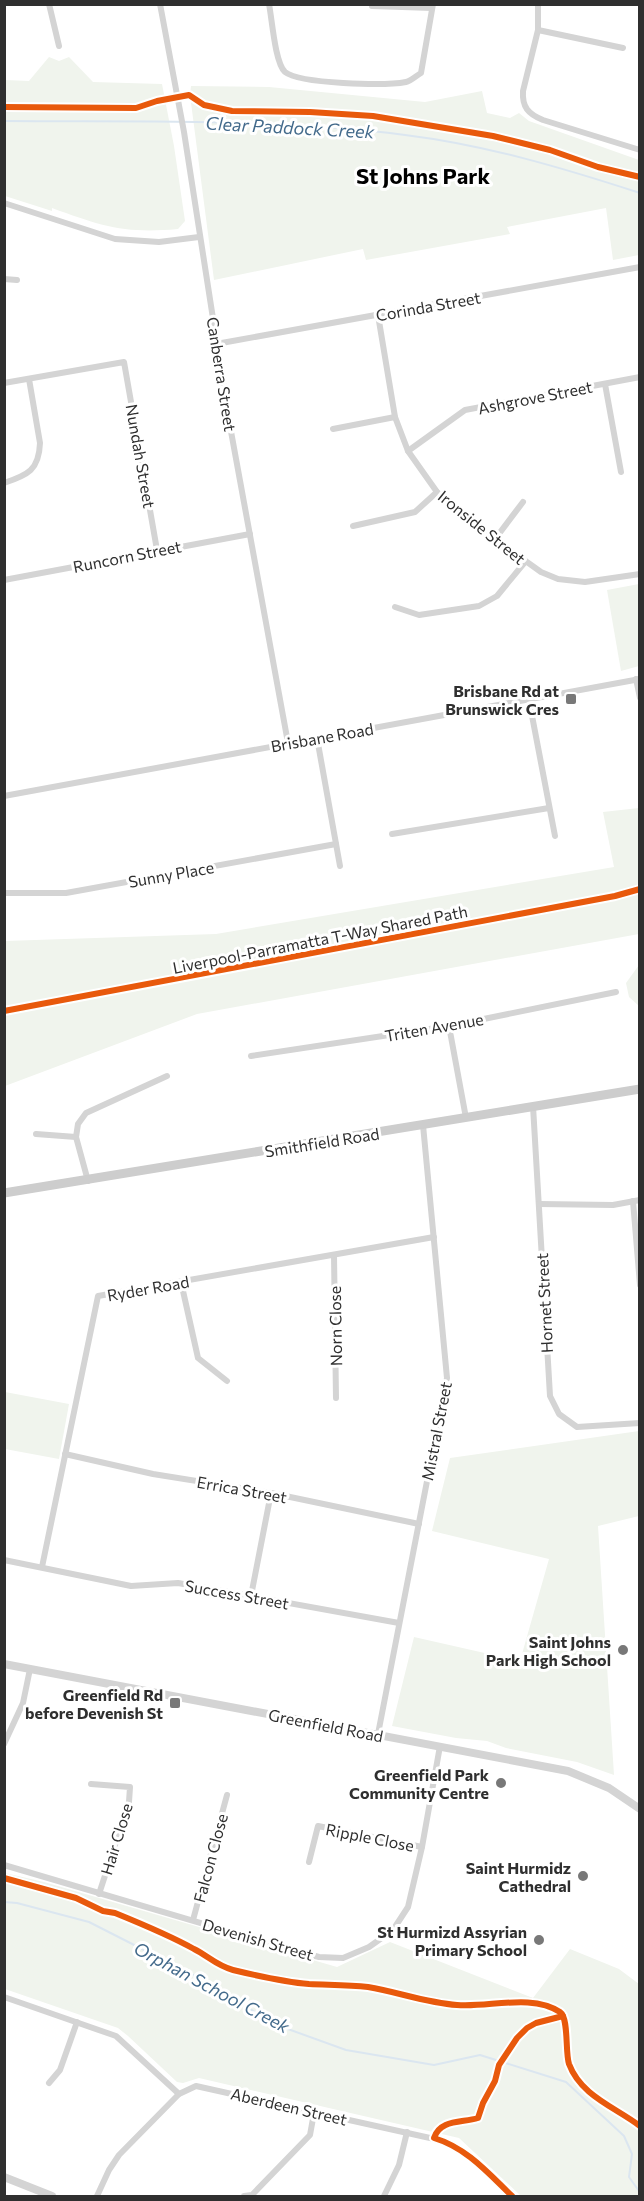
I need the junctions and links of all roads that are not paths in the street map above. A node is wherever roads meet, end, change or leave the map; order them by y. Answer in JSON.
{"nodes":[{"id":1,"x":49,"y":4,"type":"edge"},
{"id":2,"x":160,"y":4,"type":"edge"},
{"id":3,"x":269,"y":4,"type":"edge"},
{"id":4,"x":538,"y":4,"type":"edge"},
{"id":5,"x":372,"y":6,"type":"edge"},
{"id":6,"x":433,"y":6,"type":"edge"},
{"id":7,"x":538,"y":30,"type":"junction"},
{"id":8,"x":59,"y":46,"type":"dead end"},
{"id":9,"x":623,"y":48,"type":"dead end"},
{"id":10,"x":639,"y":150,"type":"edge"},
{"id":11,"x":4,"y":203,"type":"edge"},
{"id":12,"x":199,"y":237,"type":"junction"},
{"id":13,"x":639,"y":267,"type":"edge"},
{"id":14,"x":4,"y":279,"type":"edge"},
{"id":15,"x":17,"y":280,"type":"dead end"},
{"id":16,"x":378,"y":315,"type":"junction"},
{"id":17,"x":216,"y":344,"type":"junction"},
{"id":18,"x":639,"y":377,"type":"edge"},
{"id":19,"x":29,"y":379,"type":"junction"},
{"id":20,"x":4,"y":383,"type":"edge"},
{"id":21,"x":605,"y":384,"type":"junction"},
{"id":22,"x":395,"y":417,"type":"junction"},
{"id":23,"x":333,"y":429,"type":"dead end"},
{"id":24,"x":408,"y":451,"type":"junction"},
{"id":25,"x":621,"y":472,"type":"dead end"},
{"id":26,"x":4,"y":483,"type":"edge"},
{"id":27,"x":437,"y":492,"type":"junction"},
{"id":28,"x":523,"y":502,"type":"dead end"},
{"id":29,"x":353,"y":526,"type":"dead end"},
{"id":30,"x":250,"y":534,"type":"junction"},
{"id":31,"x":495,"y":539,"type":"junction"},
{"id":32,"x":158,"y":550,"type":"junction"},
{"id":33,"x":525,"y":562,"type":"junction"},
{"id":34,"x":639,"y":574,"type":"edge"},
{"id":35,"x":4,"y":580,"type":"edge"},
{"id":36,"x":395,"y":607,"type":"dead end"},
{"id":37,"x":638,"y":679,"type":"edge"},
{"id":38,"x":639,"y":698,"type":"edge"},
{"id":39,"x":529,"y":700,"type":"junction"},
{"id":40,"x":317,"y":738,"type":"junction"},
{"id":41,"x":288,"y":743,"type":"junction"},
{"id":42,"x":4,"y":795,"type":"edge"},
{"id":43,"x":549,"y":808,"type":"junction"},
{"id":44,"x":392,"y":834,"type":"dead end"},
{"id":45,"x":555,"y":836,"type":"dead end"},
{"id":46,"x":336,"y":844,"type":"junction"},
{"id":47,"x":340,"y":866,"type":"dead end"},
{"id":48,"x":4,"y":893,"type":"edge"},
{"id":49,"x":616,"y":992,"type":"dead end"},
{"id":50,"x":449,"y":1026,"type":"junction"},
{"id":51,"x":251,"y":1056,"type":"dead end"},
{"id":52,"x":167,"y":1076,"type":"dead end"},
{"id":53,"x":639,"y":1089,"type":"edge"},
{"id":54,"x":533,"y":1106,"type":"junction"},
{"id":55,"x":466,"y":1118,"type":"junction"},
{"id":56,"x":423,"y":1125,"type":"junction"},
{"id":57,"x":36,"y":1134,"type":"dead end"},
{"id":58,"x":76,"y":1137,"type":"junction"},
{"id":59,"x":88,"y":1181,"type":"junction"},
{"id":60,"x":4,"y":1193,"type":"edge"},
{"id":61,"x":636,"y":1201,"type":"edge"},
{"id":62,"x":539,"y":1204,"type":"junction"},
{"id":63,"x":434,"y":1237,"type":"junction"},
{"id":64,"x":334,"y":1255,"type":"junction"},
{"id":65,"x":181,"y":1282,"type":"junction"},
{"id":66,"x":639,"y":1286,"type":"edge"},
{"id":67,"x":227,"y":1381,"type":"dead end"},
{"id":68,"x":336,"y":1398,"type":"dead end"},
{"id":69,"x":639,"y":1424,"type":"edge"},
{"id":70,"x":66,"y":1454,"type":"junction"},
{"id":71,"x":271,"y":1493,"type":"junction"},
{"id":72,"x":419,"y":1524,"type":"junction"},
{"id":73,"x":4,"y":1560,"type":"edge"},
{"id":74,"x":42,"y":1567,"type":"junction"},
{"id":75,"x":251,"y":1596,"type":"junction"},
{"id":76,"x":399,"y":1623,"type":"junction"},
{"id":77,"x":4,"y":1664,"type":"edge"},
{"id":78,"x":30,"y":1669,"type":"junction"},
{"id":79,"x":378,"y":1734,"type":"junction"},
{"id":80,"x":4,"y":1744,"type":"edge"},
{"id":81,"x":440,"y":1746,"type":"junction"},
{"id":82,"x":91,"y":1784,"type":"dead end"},
{"id":83,"x":227,"y":1795,"type":"dead end"},
{"id":84,"x":639,"y":1809,"type":"edge"},
{"id":85,"x":422,"y":1847,"type":"junction"},
{"id":86,"x":309,"y":1862,"type":"dead end"},
{"id":87,"x":4,"y":1865,"type":"edge"},
{"id":88,"x":99,"y":1894,"type":"junction"},
{"id":89,"x":193,"y":1920,"type":"junction"},
{"id":90,"x":4,"y":1997,"type":"edge"},
{"id":91,"x":77,"y":2022,"type":"junction"},
{"id":92,"x":49,"y":2083,"type":"dead end"},
{"id":93,"x":178,"y":2094,"type":"junction"},
{"id":94,"x":314,"y":2113,"type":"junction"},
{"id":95,"x":406,"y":2132,"type":"junction"},
{"id":96,"x":4,"y":2177,"type":"edge"},
{"id":97,"x":52,"y":2196,"type":"edge"},
{"id":98,"x":97,"y":2196,"type":"edge"},
{"id":99,"x":244,"y":2196,"type":"edge"},
{"id":100,"x":384,"y":2196,"type":"edge"},
{"id":101,"x":512,"y":2196,"type":"edge"}],
"edges":[{"from":1,"to":8,"type":"street"},
{"from":2,"to":12,"type":"street","name":"Canberra Street"},
{"from":3,"to":6,"type":"street"},
{"from":4,"to":7,"type":"street"},
{"from":5,"to":6,"type":"street"},
{"from":7,"to":9,"type":"street"},
{"from":7,"to":10,"type":"street"},
{"from":11,"to":12,"type":"street"},
{"from":12,"to":17,"type":"street","name":"Canberra Street"},
{"from":13,"to":16,"type":"street","name":"Corinda Street"},
{"from":14,"to":15,"type":"street"},
{"from":16,"to":17,"type":"street","name":"Corinda Street"},
{"from":16,"to":22,"type":"street","name":"Ironside Street"},
{"from":17,"to":30,"type":"street","name":"Canberra Street"},
{"from":18,"to":21,"type":"street","name":"Ashgrove Street"},
{"from":19,"to":20,"type":"street"},
{"from":19,"to":26,"type":"street"},
{"from":19,"to":32,"type":"street","name":"Nundah Street"},
{"from":21,"to":24,"type":"street","name":"Ashgrove Street"},
{"from":21,"to":25,"type":"street"},
{"from":22,"to":23,"type":"street"},
{"from":22,"to":24,"type":"street","name":"Ironside Street"},
{"from":24,"to":27,"type":"street","name":"Ironside Street"},
{"from":27,"to":29,"type":"street"},
{"from":27,"to":31,"type":"street","name":"Ironside Street"},
{"from":28,"to":31,"type":"street"},
{"from":30,"to":32,"type":"street","name":"Runcorn Street"},
{"from":30,"to":41,"type":"street","name":"Canberra Street"},
{"from":31,"to":33,"type":"street","name":"Ironside Street"},
{"from":32,"to":35,"type":"street","name":"Runcorn Street"},
{"from":33,"to":34,"type":"street","name":"Ironside Street"},
{"from":33,"to":36,"type":"street"},
{"from":37,"to":38,"type":"street"},
{"from":37,"to":39,"type":"street","name":"Brisbane Road"},
{"from":39,"to":40,"type":"street","name":"Brisbane Road"},
{"from":39,"to":43,"type":"street"},
{"from":40,"to":41,"type":"street","name":"Brisbane Road"},
{"from":40,"to":46,"type":"street"},
{"from":41,"to":42,"type":"street","name":"Brisbane Road"},
{"from":43,"to":44,"type":"street"},
{"from":43,"to":45,"type":"street"},
{"from":46,"to":47,"type":"street"},
{"from":46,"to":48,"type":"street","name":"Sunny Place"},
{"from":49,"to":50,"type":"street","name":"Triten Avenue"},
{"from":50,"to":51,"type":"street","name":"Triten Avenue"},
{"from":50,"to":55,"type":"street"},
{"from":52,"to":58,"type":"street"},
{"from":53,"to":54,"type":"main road","name":"Smithfield Road"},
{"from":54,"to":55,"type":"main road","name":"Smithfield Road"},
{"from":54,"to":62,"type":"street","name":"Hornet Street"},
{"from":55,"to":56,"type":"main road","name":"Smithfield Road"},
{"from":56,"to":59,"type":"main road","name":"Smithfield Road"},
{"from":56,"to":63,"type":"street","name":"Mistral Street"},
{"from":57,"to":58,"type":"street"},
{"from":58,"to":59,"type":"street"},
{"from":59,"to":60,"type":"main road","name":"Smithfield Road"},
{"from":61,"to":62,"type":"street"},
{"from":61,"to":66,"type":"street"},
{"from":62,"to":69,"type":"street","name":"Hornet Street"},
{"from":63,"to":64,"type":"street","name":"Ryder Road"},
{"from":63,"to":72,"type":"street","name":"Mistral Street"},
{"from":64,"to":65,"type":"street","name":"Ryder Road"},
{"from":64,"to":68,"type":"street","name":"Norn Close"},
{"from":65,"to":67,"type":"street"},
{"from":65,"to":70,"type":"street","name":"Ryder Road"},
{"from":70,"to":71,"type":"street","name":"Errica Street"},
{"from":70,"to":74,"type":"street","name":"Ryder Road"},
{"from":71,"to":72,"type":"street","name":"Errica Street"},
{"from":71,"to":75,"type":"street"},
{"from":72,"to":76,"type":"street","name":"Mistral Street"},
{"from":73,"to":74,"type":"street","name":"Success Street"},
{"from":74,"to":75,"type":"street","name":"Success Street"},
{"from":75,"to":76,"type":"street","name":"Success Street"},
{"from":76,"to":79,"type":"street","name":"Mistral Street"},
{"from":77,"to":78,"type":"street","name":"Greenfield Road"},
{"from":78,"to":79,"type":"street","name":"Greenfield Road"},
{"from":78,"to":80,"type":"street"},
{"from":79,"to":81,"type":"street","name":"Greenfield Road"},
{"from":81,"to":84,"type":"street","name":"Greenfield Road"},
{"from":81,"to":85,"type":"street","name":"Devenish Street"},
{"from":82,"to":88,"type":"street","name":"Hair Close"},
{"from":83,"to":89,"type":"street","name":"Falcon Close"},
{"from":85,"to":86,"type":"street","name":"Ripple Close"},
{"from":85,"to":89,"type":"street","name":"Devenish Street"},
{"from":87,"to":88,"type":"street","name":"Devenish Street"},
{"from":88,"to":89,"type":"street","name":"Devenish Street"},
{"from":90,"to":91,"type":"street"},
{"from":91,"to":92,"type":"street"},
{"from":91,"to":93,"type":"street"},
{"from":93,"to":94,"type":"street","name":"Aberdeen Street"},
{"from":93,"to":98,"type":"street"},
{"from":94,"to":95,"type":"street","name":"Aberdeen Street"},
{"from":94,"to":99,"type":"street"},
{"from":95,"to":100,"type":"street"},
{"from":95,"to":101,"type":"street","name":"Aberdeen Street"},
{"from":96,"to":97,"type":"street"}]}
